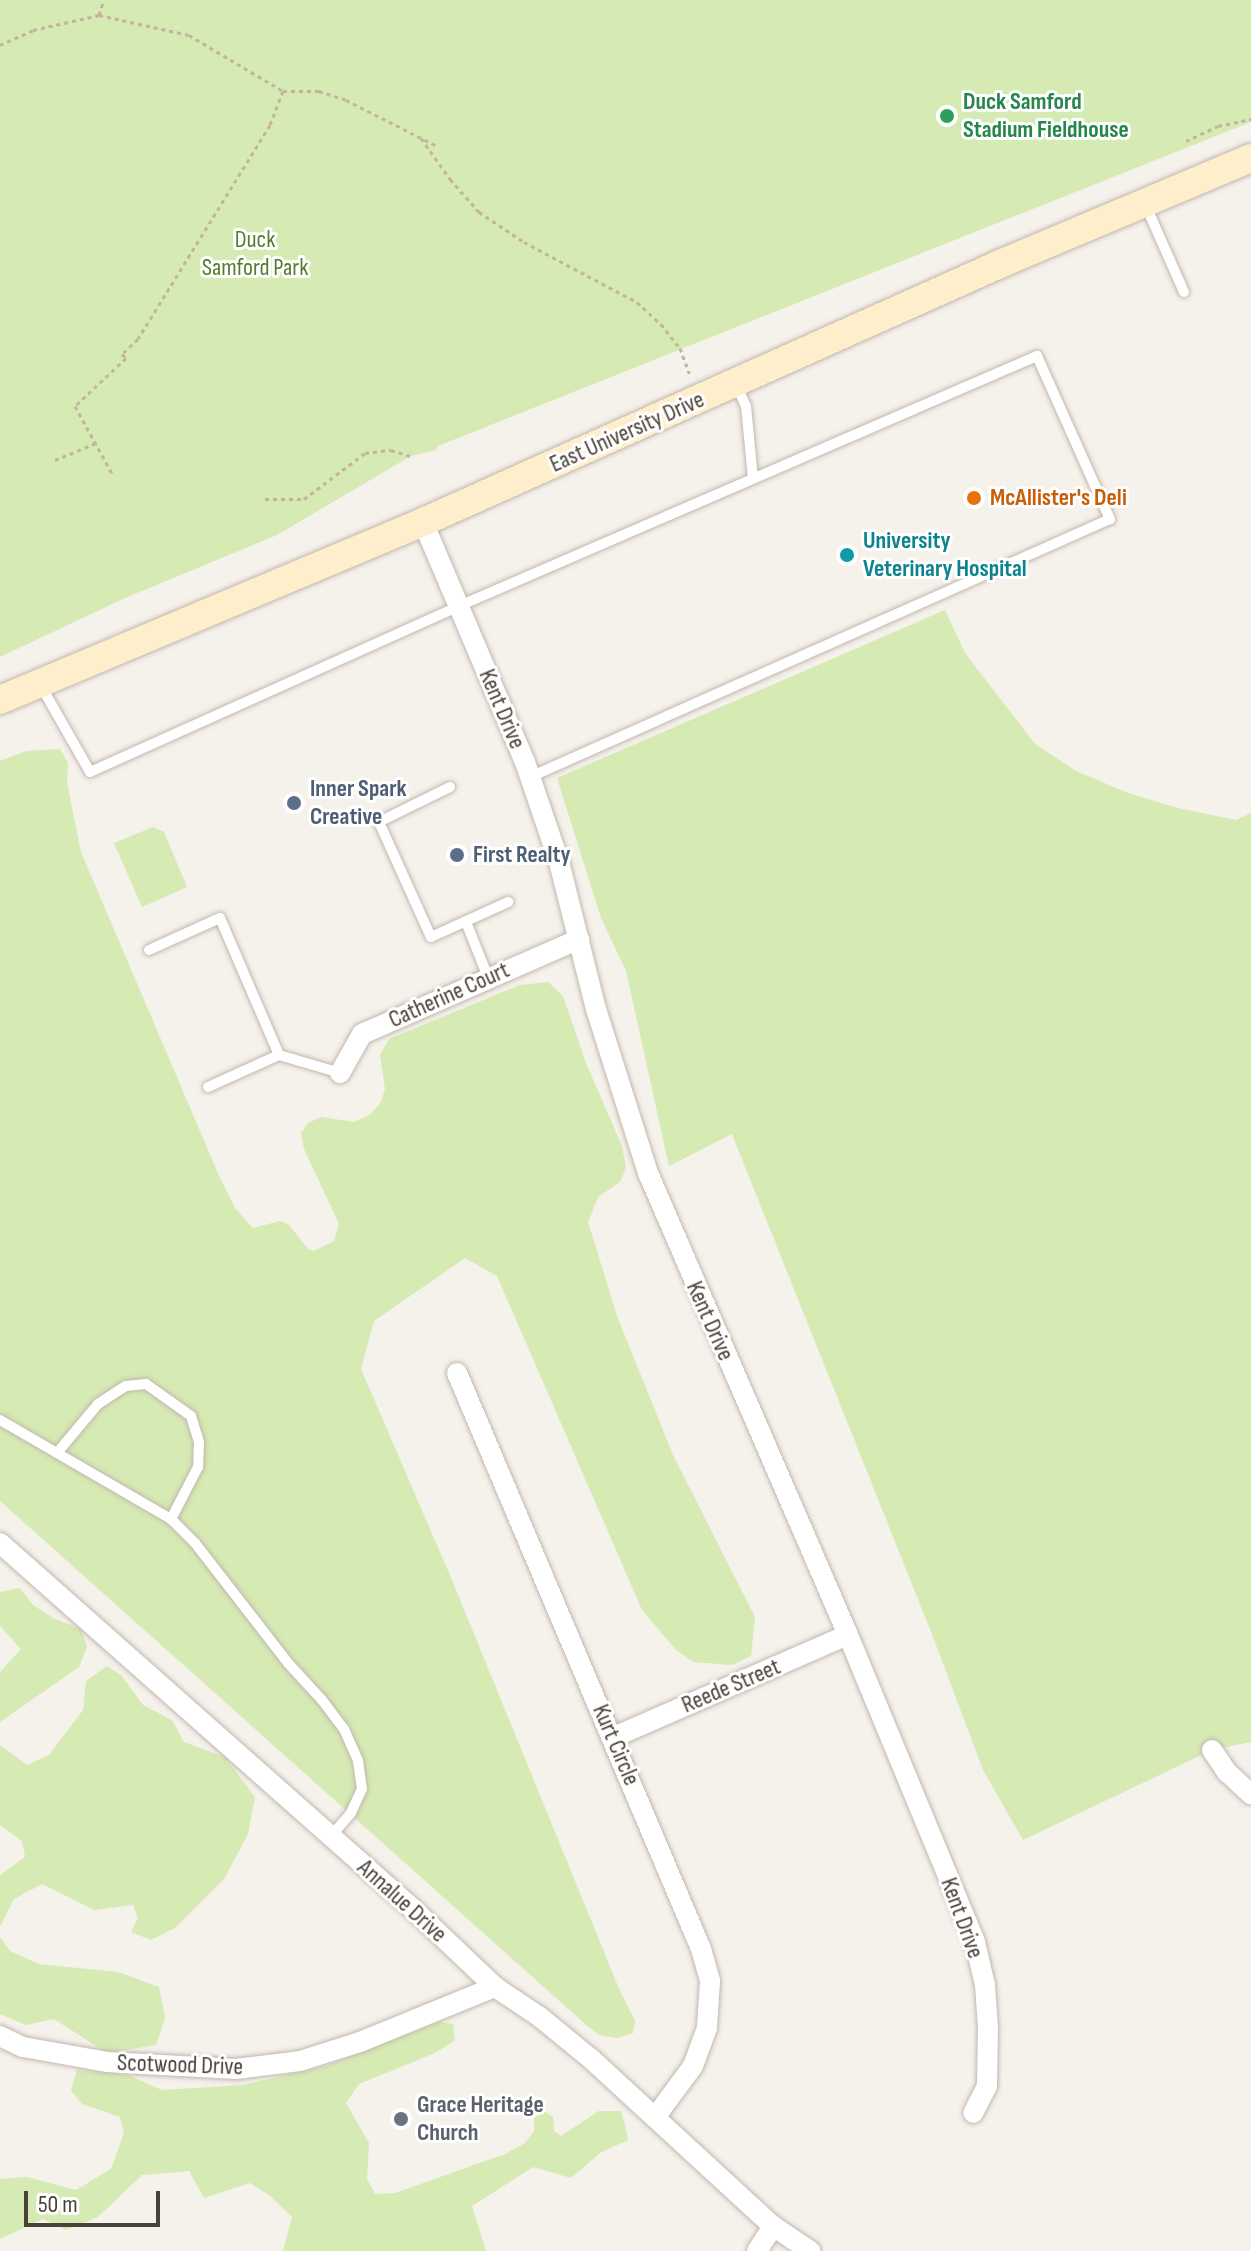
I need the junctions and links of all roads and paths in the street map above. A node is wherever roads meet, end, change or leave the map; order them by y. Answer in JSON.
{"nodes":[{"id":1,"x":104,"y":0,"type":"edge"},
{"id":2,"x":99,"y":15,"type":"junction"},
{"id":3,"x":0,"y":45,"type":"edge"},
{"id":4,"x":283,"y":91,"type":"junction"},
{"id":5,"x":1251,"y":119,"type":"edge"},
{"id":6,"x":421,"y":138,"type":"junction"},
{"id":7,"x":1186,"y":141,"type":"dead end"},
{"id":8,"x":437,"y":146,"type":"dead end"},
{"id":9,"x":1251,"y":158,"type":"edge"},
{"id":10,"x":1144,"y":203,"type":"junction"},
{"id":11,"x":1184,"y":292,"type":"dead end"},
{"id":12,"x":689,"y":373,"type":"dead end"},
{"id":13,"x":736,"y":384,"type":"junction"},
{"id":14,"x":96,"y":443,"type":"junction"},
{"id":15,"x":411,"y":456,"type":"dead end"},
{"id":16,"x":55,"y":460,"type":"dead end"},
{"id":17,"x":113,"y":475,"type":"dead end"},
{"id":18,"x":753,"y":479,"type":"junction"},
{"id":19,"x":265,"y":499,"type":"dead end"},
{"id":20,"x":423,"y":522,"type":"junction"},
{"id":21,"x":459,"y":606,"type":"junction"},
{"id":22,"x":39,"y":682,"type":"junction"},
{"id":23,"x":0,"y":700,"type":"edge"},
{"id":24,"x":530,"y":777,"type":"junction"},
{"id":25,"x":450,"y":787,"type":"dead end"},
{"id":26,"x":508,"y":902,"type":"dead end"},
{"id":27,"x":466,"y":922,"type":"junction"},
{"id":28,"x":579,"y":939,"type":"junction"},
{"id":29,"x":149,"y":950,"type":"dead end"},
{"id":30,"x":488,"y":977,"type":"junction"},
{"id":31,"x":279,"y":1055,"type":"junction"},
{"id":32,"x":340,"y":1073,"type":"joint"},
{"id":33,"x":208,"y":1087,"type":"dead end"},
{"id":34,"x":457,"y":1373,"type":"dead end"},
{"id":35,"x":0,"y":1420,"type":"edge"},
{"id":36,"x":57,"y":1453,"type":"junction"},
{"id":37,"x":171,"y":1519,"type":"junction"},
{"id":38,"x":0,"y":1543,"type":"edge"},
{"id":39,"x":848,"y":1635,"type":"junction"},
{"id":40,"x":614,"y":1737,"type":"junction"},
{"id":41,"x":1212,"y":1750,"type":"dead end"},
{"id":42,"x":1251,"y":1794,"type":"edge"},
{"id":43,"x":331,"y":1836,"type":"junction"},
{"id":44,"x":495,"y":1987,"type":"junction"},
{"id":45,"x":0,"y":2036,"type":"edge"},
{"id":46,"x":23,"y":2047,"type":"junction"},
{"id":47,"x":0,"y":2058,"type":"edge"},
{"id":48,"x":973,"y":2113,"type":"dead end"},
{"id":49,"x":656,"y":2116,"type":"junction"},
{"id":50,"x":773,"y":2226,"type":"junction"},
{"id":51,"x":757,"y":2251,"type":"edge"},
{"id":52,"x":810,"y":2251,"type":"edge"}],
"edges":[{"from":1,"to":2,"type":"path"},
{"from":2,"to":3,"type":"path"},
{"from":2,"to":4,"type":"path"},
{"from":4,"to":6,"type":"path"},
{"from":4,"to":14,"type":"path"},
{"from":5,"to":7,"type":"path"},
{"from":6,"to":8,"type":"path"},
{"from":6,"to":12,"type":"path"},
{"from":9,"to":10,"type":"main road","name":"East University Drive"},
{"from":10,"to":11,"type":"lane"},
{"from":10,"to":13,"type":"main road","name":"East University Drive"},
{"from":13,"to":18,"type":"lane"},
{"from":13,"to":20,"type":"main road","name":"East University Drive"},
{"from":14,"to":16,"type":"path"},
{"from":14,"to":17,"type":"path"},
{"from":15,"to":19,"type":"path"},
{"from":18,"to":21,"type":"lane"},
{"from":18,"to":24,"type":"lane"},
{"from":20,"to":21,"type":"street","name":"Kent Drive"},
{"from":20,"to":22,"type":"main road","name":"East University Drive"},
{"from":21,"to":22,"type":"lane"},
{"from":21,"to":24,"type":"street","name":"Kent Drive"},
{"from":22,"to":23,"type":"main road","name":"East University Drive"},
{"from":24,"to":28,"type":"street","name":"Kent Drive"},
{"from":25,"to":27,"type":"lane"},
{"from":26,"to":27,"type":"lane"},
{"from":27,"to":30,"type":"lane"},
{"from":28,"to":30,"type":"street","name":"Catherine Court"},
{"from":28,"to":39,"type":"street","name":"Kent Drive"},
{"from":29,"to":31,"type":"lane"},
{"from":30,"to":32,"type":"street","name":"Catherine Court"},
{"from":31,"to":32,"type":"lane"},
{"from":31,"to":33,"type":"lane"},
{"from":34,"to":40,"type":"street","name":"Kurt Circle"},
{"from":35,"to":36,"type":"lane"},
{"from":36,"to":37,"type":"lane"},
{"from":36,"to":37,"type":"lane"},
{"from":37,"to":43,"type":"lane"},
{"from":38,"to":43,"type":"street","name":"Annalue Drive"},
{"from":39,"to":40,"type":"street","name":"Reede Street"},
{"from":39,"to":48,"type":"street","name":"Kent Drive"},
{"from":40,"to":49,"type":"street","name":"Kurt Circle"},
{"from":41,"to":42,"type":"street"},
{"from":43,"to":44,"type":"street","name":"Annalue Drive"},
{"from":44,"to":46,"type":"street","name":"Scotwood Drive"},
{"from":44,"to":49,"type":"street","name":"Annalue Drive"},
{"from":45,"to":46,"type":"street","name":"Scotwood Drive"},
{"from":46,"to":47,"type":"street"},
{"from":49,"to":50,"type":"street","name":"Annalue Drive"},
{"from":50,"to":51,"type":"street"},
{"from":50,"to":52,"type":"street","name":"Annalue Drive"}]}
